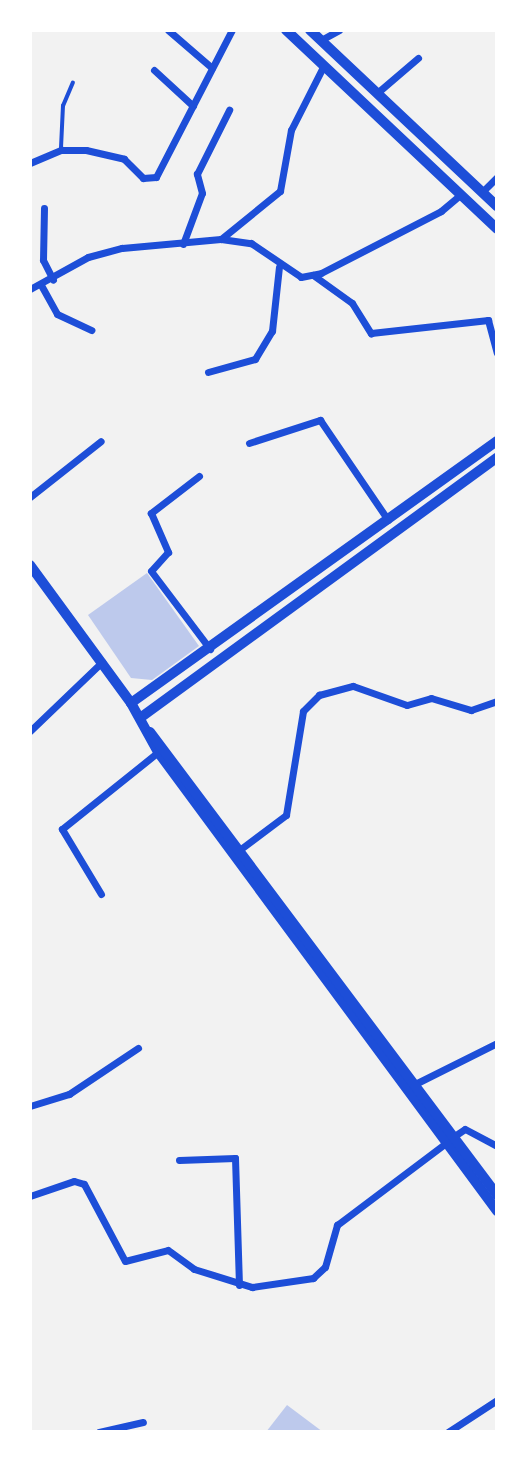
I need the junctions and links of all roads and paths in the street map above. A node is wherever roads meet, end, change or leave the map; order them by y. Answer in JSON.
{"nodes":[{"id":1,"x":168,"y":30,"type":"edge"},
{"id":2,"x":232,"y":30,"type":"edge"},
{"id":3,"x":286,"y":30,"type":"edge"},
{"id":4,"x":310,"y":30,"type":"edge"},
{"id":5,"x":338,"y":30,"type":"edge"},
{"id":6,"x":321,"y":40,"type":"junction"},
{"id":7,"x":418,"y":58,"type":"dead end"},
{"id":8,"x":324,"y":65,"type":"junction"},
{"id":9,"x":212,"y":68,"type":"junction"},
{"id":10,"x":155,"y":70,"type":"dead end"},
{"id":11,"x":73,"y":83,"type":"dead end"},
{"id":12,"x":377,"y":93,"type":"junction"},
{"id":13,"x":193,"y":106,"type":"junction"},
{"id":14,"x":229,"y":110,"type":"dead end"},
{"id":15,"x":61,"y":150,"type":"junction"},
{"id":16,"x":30,"y":163,"type":"edge"},
{"id":17,"x":497,"y":177,"type":"edge"},
{"id":18,"x":472,"y":183,"type":"junction"},
{"id":19,"x":482,"y":192,"type":"junction"},
{"id":20,"x":460,"y":195,"type":"junction"},
{"id":21,"x":497,"y":206,"type":"edge"},
{"id":22,"x":44,"y":208,"type":"dead end"},
{"id":23,"x":497,"y":229,"type":"edge"},
{"id":24,"x":221,"y":239,"type":"junction"},
{"id":25,"x":183,"y":244,"type":"junction"},
{"id":26,"x":279,"y":267,"type":"junction"},
{"id":27,"x":312,"y":275,"type":"junction"},
{"id":28,"x":52,"y":280,"type":"junction"},
{"id":29,"x":41,"y":285,"type":"junction"},
{"id":30,"x":30,"y":289,"type":"edge"},
{"id":31,"x":91,"y":330,"type":"dead end"},
{"id":32,"x":497,"y":354,"type":"edge"},
{"id":33,"x":208,"y":372,"type":"dead end"},
{"id":34,"x":101,"y":441,"type":"dead end"},
{"id":35,"x":497,"y":441,"type":"edge"},
{"id":36,"x":248,"y":443,"type":"dead end"},
{"id":37,"x":497,"y":458,"type":"edge"},
{"id":38,"x":464,"y":465,"type":"junction"},
{"id":39,"x":199,"y":476,"type":"dead end"},
{"id":40,"x":472,"y":476,"type":"junction"},
{"id":41,"x":30,"y":496,"type":"edge"},
{"id":42,"x":388,"y":520,"type":"junction"},
{"id":43,"x":30,"y":565,"type":"edge"},
{"id":44,"x":210,"y":650,"type":"junction"},
{"id":45,"x":102,"y":662,"type":"junction"},
{"id":46,"x":497,"y":701,"type":"edge"},
{"id":47,"x":131,"y":703,"type":"junction"},
{"id":48,"x":140,"y":718,"type":"junction"},
{"id":49,"x":30,"y":731,"type":"edge"},
{"id":50,"x":150,"y":733,"type":"junction"},
{"id":51,"x":158,"y":752,"type":"junction"},
{"id":52,"x":186,"y":783,"type":"junction"},
{"id":53,"x":242,"y":849,"type":"junction"},
{"id":54,"x":101,"y":894,"type":"dead end"},
{"id":55,"x":497,"y":1043,"type":"edge"},
{"id":56,"x":138,"y":1048,"type":"dead end"},
{"id":57,"x":415,"y":1084,"type":"junction"},
{"id":58,"x":30,"y":1106,"type":"edge"},
{"id":59,"x":450,"y":1140,"type":"junction"},
{"id":60,"x":497,"y":1146,"type":"edge"},
{"id":61,"x":179,"y":1160,"type":"dead end"},
{"id":62,"x":497,"y":1195,"type":"edge"},
{"id":63,"x":30,"y":1196,"type":"edge"},
{"id":64,"x":497,"y":1211,"type":"edge"},
{"id":65,"x":239,"y":1285,"type":"junction"},
{"id":66,"x":497,"y":1400,"type":"edge"},
{"id":67,"x":143,"y":1422,"type":"dead end"},
{"id":68,"x":99,"y":1432,"type":"edge"},
{"id":69,"x":448,"y":1432,"type":"edge"}],
"edges":[{"from":1,"to":9,"type":"street"},
{"from":2,"to":9,"type":"street"},
{"from":3,"to":8,"type":"main road"},
{"from":4,"to":6,"type":"main road"},
{"from":5,"to":6,"type":"street"},
{"from":6,"to":12,"type":"main road"},
{"from":7,"to":12,"type":"street"},
{"from":8,"to":20,"type":"main road"},
{"from":8,"to":24,"type":"street"},
{"from":9,"to":13,"type":"street"},
{"from":10,"to":13,"type":"street"},
{"from":11,"to":15,"type":"lane"},
{"from":12,"to":18,"type":"main road"},
{"from":13,"to":15,"type":"street"},
{"from":14,"to":25,"type":"street"},
{"from":15,"to":16,"type":"street"},
{"from":17,"to":19,"type":"street"},
{"from":18,"to":19,"type":"main road"},
{"from":18,"to":20,"type":"main road"},
{"from":19,"to":21,"type":"main road"},
{"from":20,"to":23,"type":"main road"},
{"from":20,"to":27,"type":"street"},
{"from":22,"to":28,"type":"street"},
{"from":24,"to":25,"type":"street"},
{"from":24,"to":26,"type":"street"},
{"from":25,"to":28,"type":"street"},
{"from":26,"to":27,"type":"street"},
{"from":26,"to":33,"type":"street"},
{"from":27,"to":32,"type":"street"},
{"from":28,"to":29,"type":"street"},
{"from":29,"to":30,"type":"street"},
{"from":29,"to":31,"type":"street"},
{"from":34,"to":41,"type":"street"},
{"from":35,"to":38,"type":"main road"},
{"from":36,"to":42,"type":"street"},
{"from":37,"to":40,"type":"main road"},
{"from":38,"to":40,"type":"main road"},
{"from":38,"to":42,"type":"main road"},
{"from":39,"to":44,"type":"street"},
{"from":40,"to":48,"type":"main road"},
{"from":42,"to":44,"type":"main road"},
{"from":43,"to":45,"type":"main road"},
{"from":44,"to":47,"type":"main road"},
{"from":45,"to":47,"type":"main road"},
{"from":45,"to":49,"type":"street"},
{"from":46,"to":53,"type":"street"},
{"from":47,"to":48,"type":"main road"},
{"from":48,"to":50,"type":"main road"},
{"from":50,"to":51,"type":"main road"},
{"from":50,"to":52,"type":"main road"},
{"from":51,"to":52,"type":"main road"},
{"from":51,"to":54,"type":"street"},
{"from":52,"to":53,"type":"main road"},
{"from":52,"to":59,"type":"main road"},
{"from":53,"to":57,"type":"main road"},
{"from":55,"to":57,"type":"street"},
{"from":56,"to":58,"type":"street"},
{"from":57,"to":59,"type":"main road"},
{"from":59,"to":60,"type":"street"},
{"from":59,"to":62,"type":"main road"},
{"from":59,"to":64,"type":"main road"},
{"from":59,"to":65,"type":"street"},
{"from":61,"to":65,"type":"street"},
{"from":63,"to":65,"type":"street"},
{"from":66,"to":69,"type":"street"},
{"from":67,"to":68,"type":"street"}]}
